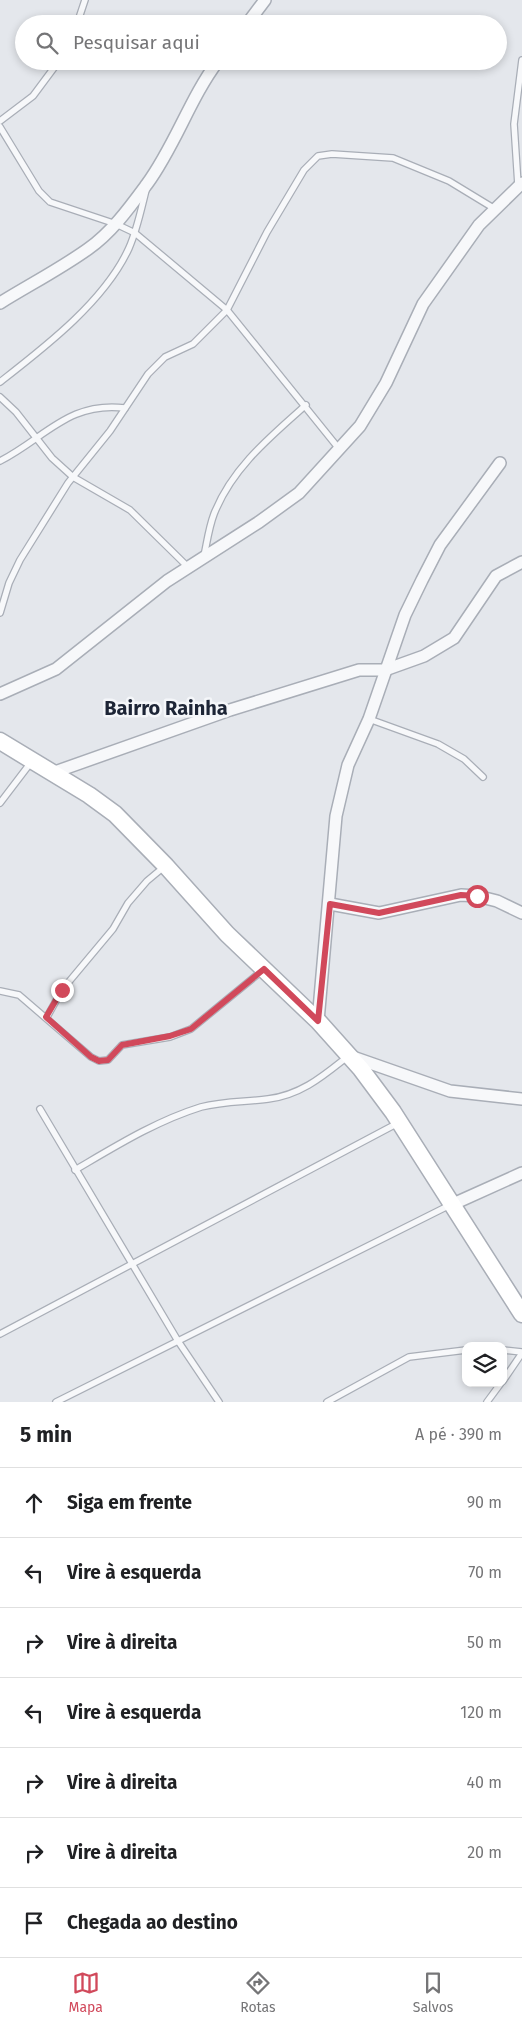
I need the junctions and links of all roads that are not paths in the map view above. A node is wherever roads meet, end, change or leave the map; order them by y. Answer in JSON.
{"nodes":[{"id":1,"x":85,"y":0,"type":"edge"},
{"id":2,"x":265,"y":0,"type":"edge"},
{"id":3,"x":80,"y":15,"type":"edge"},
{"id":4,"x":254,"y":15,"type":"edge"},
{"id":5,"x":522,"y":60,"type":"edge"},
{"id":6,"x":52,"y":70,"type":"edge"},
{"id":7,"x":212,"y":70,"type":"edge"},
{"id":8,"x":0,"y":122,"type":"edge"},
{"id":9,"x":0,"y":127,"type":"edge"},
{"id":10,"x":148,"y":183,"type":"junction"},
{"id":11,"x":520,"y":185,"type":"edge"},
{"id":12,"x":496,"y":209,"type":"junction"},
{"id":13,"x":116,"y":224,"type":"junction"},
{"id":14,"x":135,"y":233,"type":"junction"},
{"id":15,"x":0,"y":304,"type":"edge"},
{"id":16,"x":227,"y":310,"type":"junction"},
{"id":17,"x":0,"y":382,"type":"edge"},
{"id":18,"x":0,"y":397,"type":"edge"},
{"id":19,"x":306,"y":405,"type":"junction"},
{"id":20,"x":125,"y":408,"type":"junction"},
{"id":21,"x":36,"y":438,"type":"junction"},
{"id":22,"x":340,"y":450,"type":"junction"},
{"id":23,"x":0,"y":461,"type":"edge"},
{"id":24,"x":500,"y":462,"type":"dead end"},
{"id":25,"x":73,"y":477,"type":"junction"},
{"id":26,"x":203,"y":558,"type":"junction"},
{"id":27,"x":522,"y":562,"type":"edge"},
{"id":28,"x":188,"y":567,"type":"junction"},
{"id":29,"x":0,"y":613,"type":"edge"},
{"id":30,"x":385,"y":670,"type":"junction"},
{"id":31,"x":0,"y":694,"type":"edge"},
{"id":32,"x":369,"y":719,"type":"junction"},
{"id":33,"x":0,"y":741,"type":"edge"},
{"id":34,"x":32,"y":761,"type":"junction"},
{"id":35,"x":52,"y":773,"type":"junction"},
{"id":36,"x":483,"y":777,"type":"dead end"},
{"id":37,"x":0,"y":803,"type":"edge"},
{"id":38,"x":166,"y":866,"type":"junction"},
{"id":39,"x":330,"y":904,"type":"junction"},
{"id":40,"x":522,"y":914,"type":"edge"},
{"id":41,"x":264,"y":969,"type":"junction"},
{"id":42,"x":0,"y":991,"type":"edge"},
{"id":43,"x":46,"y":1017,"type":"junction"},
{"id":44,"x":318,"y":1021,"type":"junction"},
{"id":45,"x":349,"y":1055,"type":"junction"},
{"id":46,"x":522,"y":1099,"type":"edge"},
{"id":47,"x":40,"y":1109,"type":"dead end"},
{"id":48,"x":399,"y":1122,"type":"junction"},
{"id":49,"x":75,"y":1170,"type":"junction"},
{"id":50,"x":522,"y":1173,"type":"edge"},
{"id":51,"x":451,"y":1205,"type":"junction"},
{"id":52,"x":132,"y":1264,"type":"junction"},
{"id":53,"x":521,"y":1311,"type":"edge"},
{"id":54,"x":0,"y":1334,"type":"edge"},
{"id":55,"x":178,"y":1341,"type":"junction"},
{"id":56,"x":462,"y":1350,"type":"edge"},
{"id":57,"x":507,"y":1350,"type":"edge"},
{"id":58,"x":522,"y":1352,"type":"edge"},
{"id":59,"x":507,"y":1374,"type":"edge"},
{"id":60,"x":498,"y":1387,"type":"edge"},
{"id":61,"x":56,"y":1402,"type":"edge"},
{"id":62,"x":219,"y":1402,"type":"edge"},
{"id":63,"x":327,"y":1402,"type":"edge"},
{"id":64,"x":487,"y":1402,"type":"edge"}],
"edges":[{"from":1,"to":3,"type":"lane"},
{"from":2,"to":4,"type":"street"},
{"from":5,"to":11,"type":"lane"},
{"from":6,"to":8,"type":"lane"},
{"from":7,"to":10,"type":"street"},
{"from":9,"to":13,"type":"lane"},
{"from":10,"to":13,"type":"street"},
{"from":10,"to":14,"type":"lane"},
{"from":11,"to":12,"type":"street"},
{"from":12,"to":16,"type":"lane"},
{"from":12,"to":22,"type":"street"},
{"from":13,"to":14,"type":"lane"},
{"from":13,"to":15,"type":"street"},
{"from":14,"to":16,"type":"lane"},
{"from":14,"to":17,"type":"lane"},
{"from":16,"to":19,"type":"lane"},
{"from":16,"to":20,"type":"lane"},
{"from":18,"to":21,"type":"lane"},
{"from":19,"to":22,"type":"lane"},
{"from":19,"to":26,"type":"lane"},
{"from":20,"to":21,"type":"lane"},
{"from":20,"to":25,"type":"lane"},
{"from":21,"to":23,"type":"lane"},
{"from":21,"to":25,"type":"lane"},
{"from":22,"to":26,"type":"street"},
{"from":24,"to":30,"type":"street"},
{"from":25,"to":28,"type":"lane"},
{"from":25,"to":29,"type":"lane"},
{"from":26,"to":28,"type":"street"},
{"from":27,"to":30,"type":"street"},
{"from":28,"to":31,"type":"street"},
{"from":30,"to":32,"type":"street"},
{"from":30,"to":35,"type":"street"},
{"from":32,"to":36,"type":"lane"},
{"from":32,"to":39,"type":"street"},
{"from":33,"to":34,"type":"street"},
{"from":34,"to":35,"type":"street"},
{"from":34,"to":37,"type":"lane"},
{"from":35,"to":38,"type":"street"},
{"from":38,"to":41,"type":"street"},
{"from":38,"to":43,"type":"lane"},
{"from":39,"to":40,"type":"street"},
{"from":39,"to":44,"type":"street"},
{"from":41,"to":43,"type":"lane"},
{"from":41,"to":44,"type":"street"},
{"from":42,"to":43,"type":"lane"},
{"from":44,"to":45,"type":"street"},
{"from":45,"to":46,"type":"street"},
{"from":45,"to":48,"type":"street"},
{"from":45,"to":49,"type":"lane"},
{"from":47,"to":49,"type":"lane"},
{"from":48,"to":51,"type":"street"},
{"from":48,"to":52,"type":"lane"},
{"from":49,"to":52,"type":"lane"},
{"from":50,"to":51,"type":"street"},
{"from":51,"to":53,"type":"street"},
{"from":51,"to":55,"type":"lane"},
{"from":52,"to":54,"type":"lane"},
{"from":52,"to":55,"type":"lane"},
{"from":55,"to":61,"type":"lane"},
{"from":55,"to":62,"type":"lane"},
{"from":56,"to":63,"type":"lane"},
{"from":57,"to":58,"type":"lane"},
{"from":58,"to":59,"type":"lane"},
{"from":60,"to":64,"type":"lane"}]}
